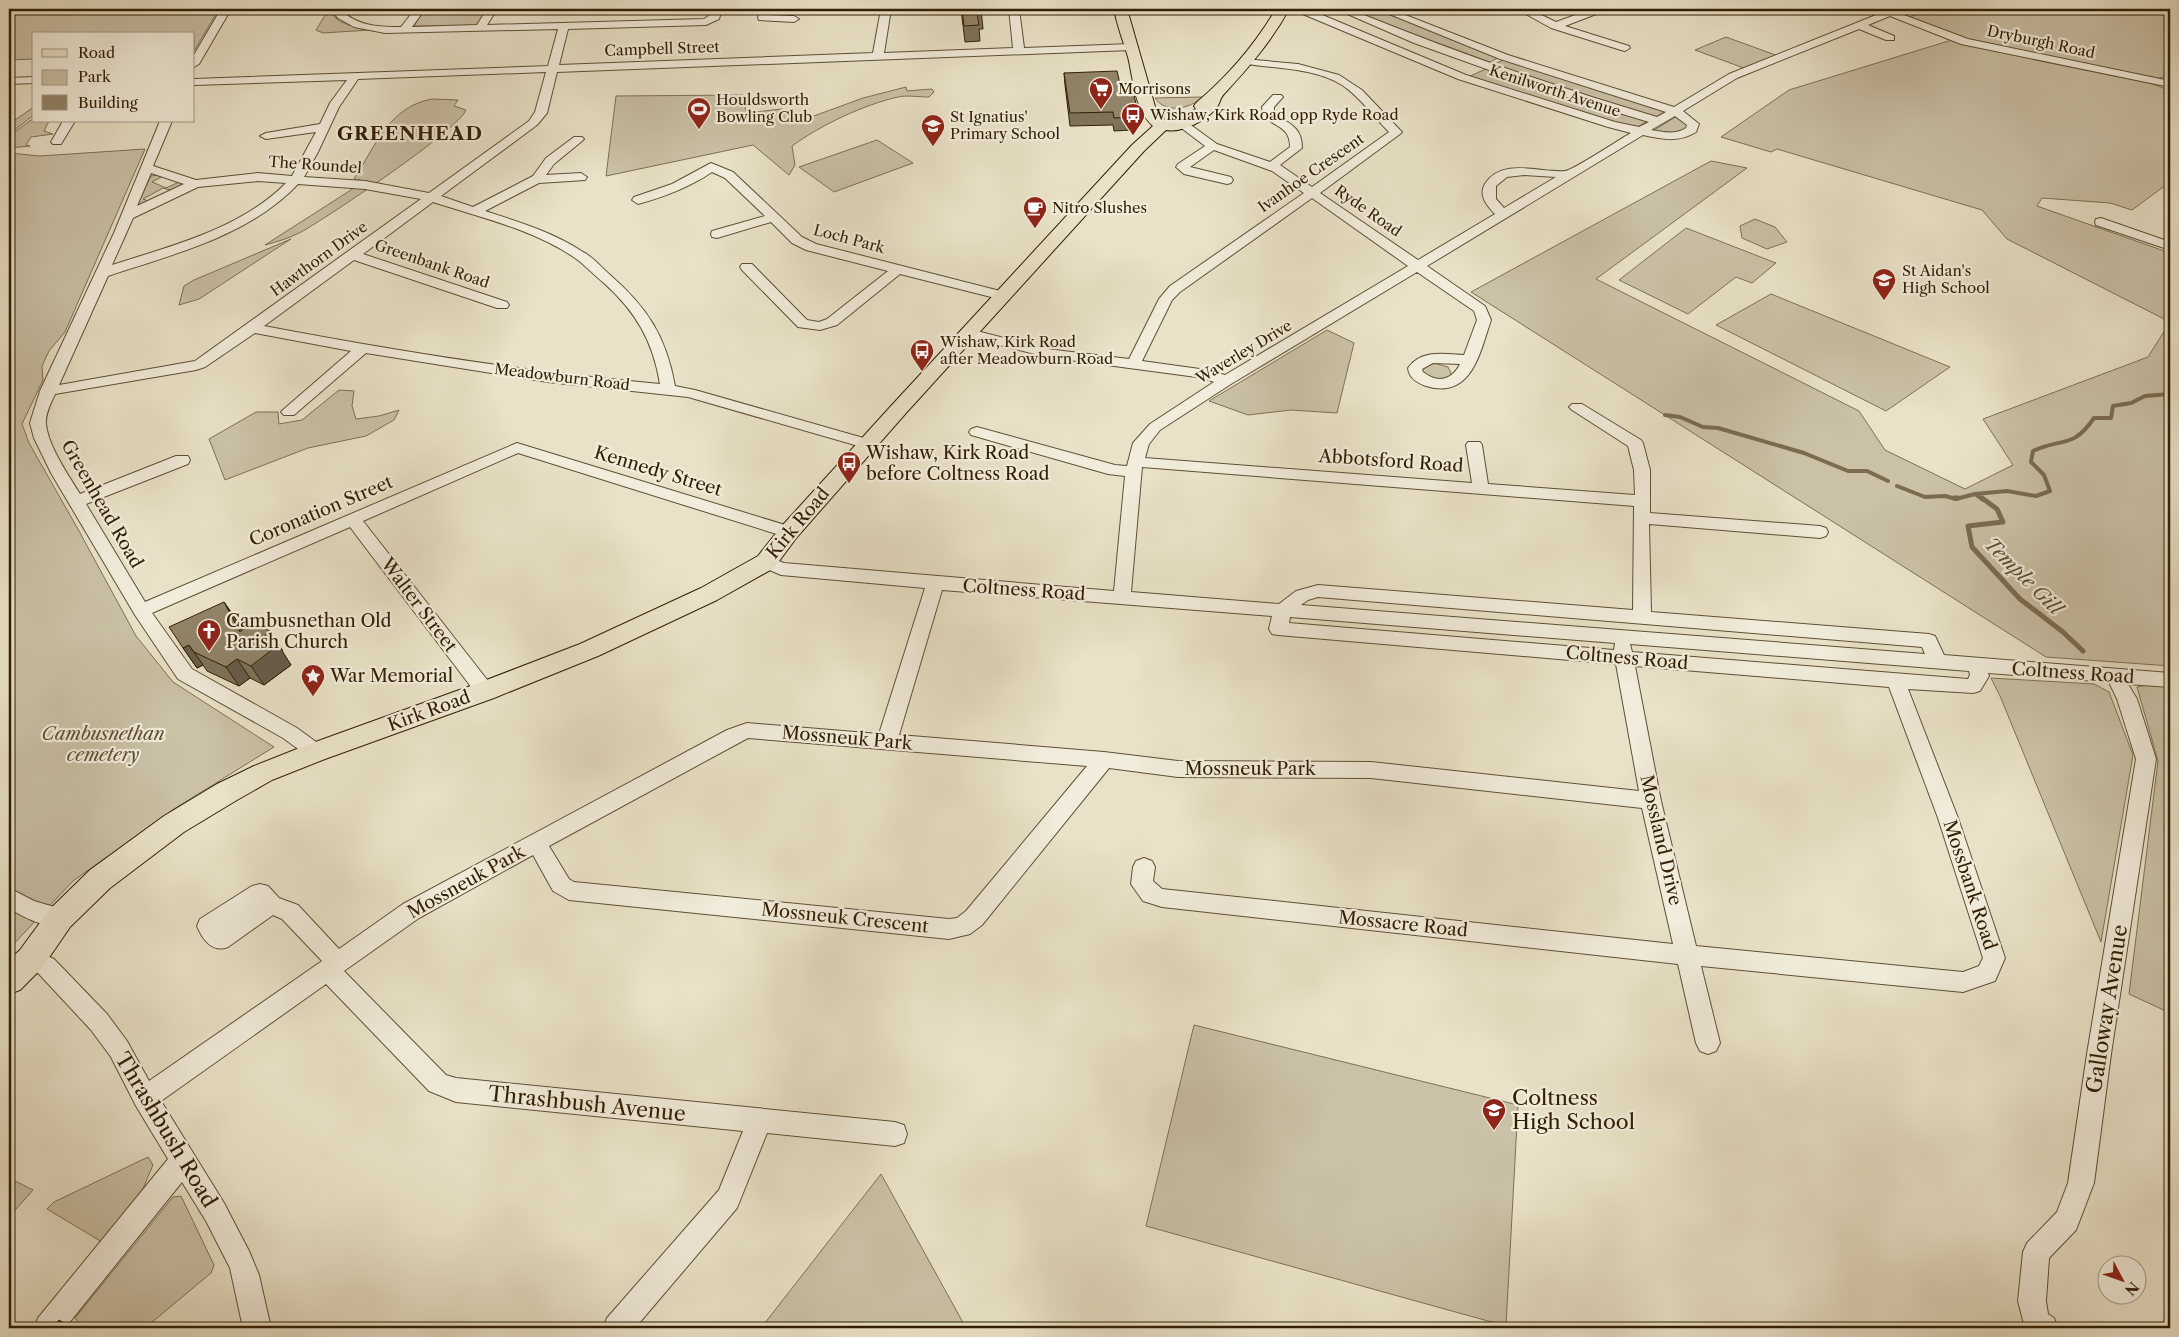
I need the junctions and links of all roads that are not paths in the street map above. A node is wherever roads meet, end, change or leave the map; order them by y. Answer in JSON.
{"nodes":[{"id":1,"x":226,"y":9,"type":"edge"},
{"id":2,"x":335,"y":9,"type":"edge"},
{"id":3,"x":420,"y":9,"type":"edge"},
{"id":4,"x":492,"y":9,"type":"edge"},
{"id":5,"x":717,"y":9,"type":"edge"},
{"id":6,"x":765,"y":9,"type":"edge"},
{"id":7,"x":886,"y":9,"type":"edge"},
{"id":8,"x":1014,"y":9,"type":"edge"},
{"id":9,"x":1120,"y":9,"type":"edge"},
{"id":10,"x":1282,"y":9,"type":"edge"},
{"id":11,"x":1341,"y":9,"type":"edge"},
{"id":12,"x":1382,"y":9,"type":"edge"},
{"id":13,"x":1522,"y":9,"type":"edge"},
{"id":14,"x":1600,"y":9,"type":"edge"},
{"id":15,"x":1302,"y":10,"type":"edge"},
{"id":16,"x":1885,"y":11,"type":"edge"},
{"id":17,"x":794,"y":19,"type":"dead end"},
{"id":18,"x":564,"y":26,"type":"junction"},
{"id":19,"x":1555,"y":26,"type":"junction"},
{"id":20,"x":1861,"y":26,"type":"junction"},
{"id":21,"x":481,"y":27,"type":"junction"},
{"id":22,"x":404,"y":30,"type":"junction"},
{"id":23,"x":1890,"y":38,"type":"dead end"},
{"id":24,"x":1131,"y":47,"type":"junction"},
{"id":25,"x":1625,"y":48,"type":"dead end"},
{"id":26,"x":1019,"y":51,"type":"junction"},
{"id":27,"x":878,"y":57,"type":"junction"},
{"id":28,"x":1504,"y":57,"type":"junction"},
{"id":29,"x":1248,"y":61,"type":"junction"},
{"id":30,"x":195,"y":62,"type":"edge"},
{"id":31,"x":1487,"y":66,"type":"junction"},
{"id":32,"x":553,"y":68,"type":"junction"},
{"id":33,"x":355,"y":76,"type":"junction"},
{"id":34,"x":1462,"y":77,"type":"junction"},
{"id":35,"x":32,"y":80,"type":"edge"},
{"id":36,"x":11,"y":82,"type":"edge"},
{"id":37,"x":195,"y":82,"type":"edge"},
{"id":38,"x":2170,"y":84,"type":"edge"},
{"id":39,"x":1277,"y":97,"type":"dead end"},
{"id":40,"x":1675,"y":111,"type":"junction"},
{"id":41,"x":1173,"y":119,"type":"junction"},
{"id":42,"x":1658,"y":121,"type":"junction"},
{"id":43,"x":67,"y":122,"type":"edge"},
{"id":44,"x":166,"y":122,"type":"edge"},
{"id":45,"x":325,"y":127,"type":"junction"},
{"id":46,"x":1638,"y":132,"type":"junction"},
{"id":47,"x":266,"y":136,"type":"dead end"},
{"id":48,"x":578,"y":139,"type":"dead end"},
{"id":49,"x":57,"y":142,"type":"dead end"},
{"id":50,"x":1213,"y":146,"type":"junction"},
{"id":51,"x":1272,"y":166,"type":"junction"},
{"id":52,"x":146,"y":168,"type":"junction"},
{"id":53,"x":1566,"y":175,"type":"junction"},
{"id":54,"x":581,"y":177,"type":"dead end"},
{"id":55,"x":296,"y":179,"type":"junction"},
{"id":56,"x":536,"y":179,"type":"junction"},
{"id":57,"x":1227,"y":180,"type":"dead end"},
{"id":58,"x":195,"y":184,"type":"junction"},
{"id":59,"x":1312,"y":192,"type":"junction"},
{"id":60,"x":431,"y":197,"type":"junction"},
{"id":61,"x":638,"y":200,"type":"dead end"},
{"id":62,"x":475,"y":211,"type":"junction"},
{"id":63,"x":1504,"y":215,"type":"junction"},
{"id":64,"x":126,"y":216,"type":"junction"},
{"id":65,"x":772,"y":218,"type":"junction"},
{"id":66,"x":2101,"y":222,"type":"dead end"},
{"id":67,"x":717,"y":234,"type":"dead end"},
{"id":68,"x":2167,"y":248,"type":"edge"},
{"id":69,"x":351,"y":254,"type":"junction"},
{"id":70,"x":1418,"y":266,"type":"junction"},
{"id":71,"x":747,"y":267,"type":"dead end"},
{"id":72,"x":898,"y":269,"type":"junction"},
{"id":73,"x":102,"y":273,"type":"junction"},
{"id":74,"x":1003,"y":296,"type":"junction"},
{"id":75,"x":502,"y":306,"type":"dead end"},
{"id":76,"x":252,"y":328,"type":"junction"},
{"id":77,"x":970,"y":333,"type":"junction"},
{"id":78,"x":362,"y":349,"type":"junction"},
{"id":79,"x":1468,"y":360,"type":"dead end"},
{"id":80,"x":1133,"y":364,"type":"junction"},
{"id":81,"x":1226,"y":381,"type":"junction"},
{"id":82,"x":668,"y":388,"type":"junction"},
{"id":83,"x":48,"y":391,"type":"junction"},
{"id":84,"x":1577,"y":407,"type":"dead end"},
{"id":85,"x":290,"y":412,"type":"dead end"},
{"id":86,"x":977,"y":432,"type":"dead end"},
{"id":87,"x":868,"y":444,"type":"junction"},
{"id":88,"x":1474,"y":446,"type":"dead end"},
{"id":89,"x":517,"y":448,"type":"joint"},
{"id":90,"x":182,"y":460,"type":"dead end"},
{"id":91,"x":1134,"y":467,"type":"junction"},
{"id":92,"x":1481,"y":488,"type":"junction"},
{"id":93,"x":76,"y":502,"type":"junction"},
{"id":94,"x":1642,"y":510,"type":"junction"},
{"id":95,"x":353,"y":519,"type":"junction"},
{"id":96,"x":788,"y":532,"type":"junction"},
{"id":97,"x":1820,"y":532,"type":"dead end"},
{"id":98,"x":766,"y":562,"type":"junction"},
{"id":99,"x":935,"y":583,"type":"junction"},
{"id":100,"x":1122,"y":598,"type":"junction"},
{"id":101,"x":1282,"y":610,"type":"junction"},
{"id":102,"x":141,"y":611,"type":"junction"},
{"id":103,"x":1642,"y":618,"type":"junction"},
{"id":104,"x":1619,"y":636,"type":"junction"},
{"id":105,"x":1625,"y":658,"type":"junction"},
{"id":106,"x":1938,"y":662,"type":"junction"},
{"id":107,"x":1977,"y":666,"type":"junction"},
{"id":108,"x":2115,"y":676,"type":"junction"},
{"id":109,"x":2170,"y":680,"type":"edge"},
{"id":110,"x":1896,"y":681,"type":"junction"},
{"id":111,"x":485,"y":691,"type":"junction"},
{"id":112,"x":887,"y":741,"type":"junction"},
{"id":113,"x":316,"y":752,"type":"junction"},
{"id":114,"x":1104,"y":760,"type":"junction"},
{"id":115,"x":1650,"y":801,"type":"junction"},
{"id":116,"x":536,"y":842,"type":"junction"},
{"id":117,"x":1144,"y":866,"type":"dead end"},
{"id":118,"x":9,"y":897,"type":"edge"},
{"id":119,"x":270,"y":905,"type":"dead end"},
{"id":120,"x":60,"y":918,"type":"junction"},
{"id":121,"x":1687,"y":955,"type":"junction"},
{"id":122,"x":32,"y":959,"type":"junction"},
{"id":123,"x":333,"y":966,"type":"junction"},
{"id":124,"x":9,"y":980,"type":"edge"},
{"id":125,"x":1708,"y":1043,"type":"dead end"},
{"id":126,"x":145,"y":1098,"type":"junction"},
{"id":127,"x":759,"y":1122,"type":"junction"},
{"id":128,"x":895,"y":1134,"type":"dead end"},
{"id":129,"x":183,"y":1160,"type":"junction"},
{"id":130,"x":48,"y":1328,"type":"edge"},
{"id":131,"x":257,"y":1328,"type":"edge"},
{"id":132,"x":617,"y":1328,"type":"edge"},
{"id":133,"x":2044,"y":1328,"type":"edge"}],
"edges":[{"from":1,"to":30,"type":"street"},
{"from":2,"to":22,"type":"street"},
{"from":3,"to":22,"type":"street"},
{"from":4,"to":21,"type":"street"},
{"from":5,"to":18,"type":"street"},
{"from":6,"to":17,"type":"street"},
{"from":7,"to":27,"type":"street"},
{"from":8,"to":26,"type":"street"},
{"from":9,"to":24,"type":"main road"},
{"from":10,"to":29,"type":"main road","name":"Kirk Road"},
{"from":11,"to":31,"type":"street","name":"Kenilworth Avenue"},
{"from":12,"to":28,"type":"street","name":"Kenilworth Avenue"},
{"from":13,"to":19,"type":"street"},
{"from":14,"to":19,"type":"street"},
{"from":15,"to":34,"type":"street","name":"Kenilworth Avenue"},
{"from":16,"to":20,"type":"street","name":"Waverley Drive"},
{"from":16,"to":38,"type":"street","name":"Dryburgh Road"},
{"from":18,"to":21,"type":"street"},
{"from":18,"to":32,"type":"street","name":"Hawthorn Drive"},
{"from":19,"to":25,"type":"street"},
{"from":20,"to":23,"type":"street"},
{"from":20,"to":40,"type":"street","name":"Waverley Drive"},
{"from":21,"to":22,"type":"street"},
{"from":24,"to":26,"type":"street","name":"Campbell Street"},
{"from":24,"to":41,"type":"main road"},
{"from":26,"to":27,"type":"street","name":"Campbell Street"},
{"from":27,"to":32,"type":"street","name":"Campbell Street"},
{"from":28,"to":31,"type":"street","name":"Kenilworth Avenue"},
{"from":28,"to":40,"type":"street","name":"Kenilworth Avenue"},
{"from":29,"to":41,"type":"main road","name":"Kirk Road"},
{"from":29,"to":59,"type":"street","name":"Ivanhoe Crescent"},
{"from":31,"to":34,"type":"street","name":"Kenilworth Avenue"},
{"from":31,"to":42,"type":"street","name":"Kenilworth Avenue"},
{"from":32,"to":33,"type":"street","name":"Campbell Street"},
{"from":32,"to":60,"type":"street","name":"Hawthorn Drive"},
{"from":33,"to":37,"type":"street","name":"Campbell Street"},
{"from":33,"to":45,"type":"street"},
{"from":34,"to":46,"type":"street","name":"Kenilworth Avenue"},
{"from":35,"to":36,"type":"street"},
{"from":39,"to":51,"type":"street"},
{"from":40,"to":42,"type":"street","name":"Waverley Drive"},
{"from":40,"to":46,"type":"street"},
{"from":41,"to":50,"type":"street","name":"Ryde Road"},
{"from":41,"to":74,"type":"main road","name":"Kirk Road"},
{"from":42,"to":46,"type":"street","name":"Waverley Drive"},
{"from":43,"to":49,"type":"street"},
{"from":44,"to":52,"type":"street","name":"Greenhead Road"},
{"from":45,"to":47,"type":"street"},
{"from":45,"to":55,"type":"street"},
{"from":46,"to":53,"type":"street","name":"Waverley Drive"},
{"from":48,"to":56,"type":"street"},
{"from":50,"to":51,"type":"street","name":"Ryde Road"},
{"from":50,"to":57,"type":"street"},
{"from":51,"to":59,"type":"street","name":"Ryde Road"},
{"from":52,"to":58,"type":"street","name":"The Roundel"},
{"from":52,"to":64,"type":"street","name":"Greenhead Road"},
{"from":53,"to":63,"type":"street","name":"Waverley Drive"},
{"from":53,"to":63,"type":"street"},
{"from":54,"to":56,"type":"street"},
{"from":55,"to":58,"type":"street","name":"The Roundel"},
{"from":55,"to":60,"type":"street","name":"The Roundel"},
{"from":55,"to":73,"type":"street"},
{"from":56,"to":62,"type":"street"},
{"from":58,"to":64,"type":"street","name":"The Roundel"},
{"from":59,"to":70,"type":"street","name":"Ryde Road"},
{"from":59,"to":80,"type":"street","name":"Ivanhoe Crescent"},
{"from":60,"to":62,"type":"street"},
{"from":60,"to":69,"type":"street","name":"Hawthorn Drive"},
{"from":61,"to":65,"type":"street","name":"Loch Park"},
{"from":62,"to":82,"type":"street"},
{"from":63,"to":70,"type":"street","name":"Waverley Drive"},
{"from":64,"to":73,"type":"street","name":"Greenhead Road"},
{"from":65,"to":67,"type":"street"},
{"from":65,"to":72,"type":"street","name":"Loch Park"},
{"from":66,"to":68,"type":"street"},
{"from":69,"to":75,"type":"street","name":"Greenbank Road"},
{"from":69,"to":76,"type":"street","name":"Hawthorn Drive"},
{"from":70,"to":79,"type":"street","name":"Ryde Road"},
{"from":70,"to":81,"type":"street","name":"Waverley Drive"},
{"from":71,"to":72,"type":"street"},
{"from":72,"to":74,"type":"street","name":"Loch Park"},
{"from":73,"to":83,"type":"street","name":"Greenhead Road"},
{"from":74,"to":77,"type":"main road","name":"Kirk Road"},
{"from":76,"to":78,"type":"street","name":"Meadowburn Road"},
{"from":76,"to":83,"type":"street","name":"Hawthorn Drive"},
{"from":77,"to":80,"type":"street"},
{"from":77,"to":87,"type":"main road","name":"Kirk Road"},
{"from":78,"to":82,"type":"street","name":"Meadowburn Road"},
{"from":78,"to":85,"type":"street"},
{"from":80,"to":81,"type":"street"},
{"from":81,"to":91,"type":"street","name":"Waverley Drive"},
{"from":82,"to":87,"type":"street","name":"Meadowburn Road"},
{"from":83,"to":93,"type":"street","name":"Greenhead Road"},
{"from":84,"to":94,"type":"street"},
{"from":86,"to":91,"type":"street","name":"Abbotsford Road"},
{"from":87,"to":96,"type":"main road","name":"Kirk Road"},
{"from":88,"to":92,"type":"street"},
{"from":89,"to":95,"type":"street","name":"Coronation Street"},
{"from":89,"to":96,"type":"street","name":"Kennedy Street"},
{"from":90,"to":93,"type":"street"},
{"from":91,"to":92,"type":"street","name":"Abbotsford Road"},
{"from":91,"to":100,"type":"street","name":"Waverley Drive"},
{"from":92,"to":94,"type":"street","name":"Abbotsford Road"},
{"from":93,"to":102,"type":"street","name":"Greenhead Road"},
{"from":94,"to":97,"type":"street","name":"Abbotsford Road"},
{"from":94,"to":103,"type":"street"},
{"from":95,"to":102,"type":"street","name":"Coronation Street"},
{"from":95,"to":111,"type":"street","name":"Walter Street"},
{"from":96,"to":98,"type":"main road","name":"Kirk Road"},
{"from":98,"to":99,"type":"street","name":"Coltness Road"},
{"from":98,"to":111,"type":"main road","name":"Kirk Road"},
{"from":99,"to":100,"type":"street","name":"Coltness Road"},
{"from":99,"to":112,"type":"street"},
{"from":100,"to":101,"type":"street","name":"Coltness Road"},
{"from":101,"to":103,"type":"street"},
{"from":101,"to":104,"type":"street","name":"Coltness Road"},
{"from":101,"to":105,"type":"street","name":"Coltness Road"},
{"from":102,"to":113,"type":"street","name":"Greenhead Road"},
{"from":103,"to":106,"type":"street"},
{"from":104,"to":105,"type":"street","name":"Mossland Drive"},
{"from":104,"to":106,"type":"street","name":"Coltness Road"},
{"from":105,"to":110,"type":"street","name":"Coltness Road"},
{"from":105,"to":115,"type":"street","name":"Mossland Drive"},
{"from":106,"to":107,"type":"street","name":"Coltness Road"},
{"from":107,"to":108,"type":"street","name":"Coltness Road"},
{"from":107,"to":110,"type":"street","name":"Coltness Road"},
{"from":108,"to":109,"type":"street","name":"Coltness Road"},
{"from":108,"to":133,"type":"street","name":"Galloway Avenue"},
{"from":110,"to":121,"type":"street","name":"Mossbank Road"},
{"from":111,"to":113,"type":"main road","name":"Kirk Road"},
{"from":112,"to":114,"type":"street","name":"Mossneuk Park"},
{"from":112,"to":116,"type":"street","name":"Mossneuk Park"},
{"from":113,"to":120,"type":"main road","name":"Kirk Road"},
{"from":114,"to":115,"type":"street","name":"Mossneuk Park"},
{"from":114,"to":116,"type":"street","name":"Mossneuk Crescent"},
{"from":115,"to":121,"type":"street","name":"Mossland Drive"},
{"from":116,"to":123,"type":"street","name":"Mossneuk Park"},
{"from":117,"to":121,"type":"street","name":"Mossacre Road"},
{"from":118,"to":120,"type":"street"},
{"from":119,"to":123,"type":"street"},
{"from":120,"to":122,"type":"main road","name":"Kirk Road"},
{"from":121,"to":125,"type":"street","name":"Mossland Drive"},
{"from":122,"to":124,"type":"main road","name":"Kirk Road"},
{"from":122,"to":126,"type":"street","name":"Thrashbush Road"},
{"from":123,"to":126,"type":"street","name":"Mossneuk Park"},
{"from":123,"to":127,"type":"street","name":"Thrashbush Avenue"},
{"from":126,"to":129,"type":"street","name":"Thrashbush Road"},
{"from":127,"to":128,"type":"street","name":"Thrashbush Avenue"},
{"from":127,"to":132,"type":"street"},
{"from":129,"to":130,"type":"street"},
{"from":129,"to":131,"type":"street","name":"Thrashbush Road"}]}
